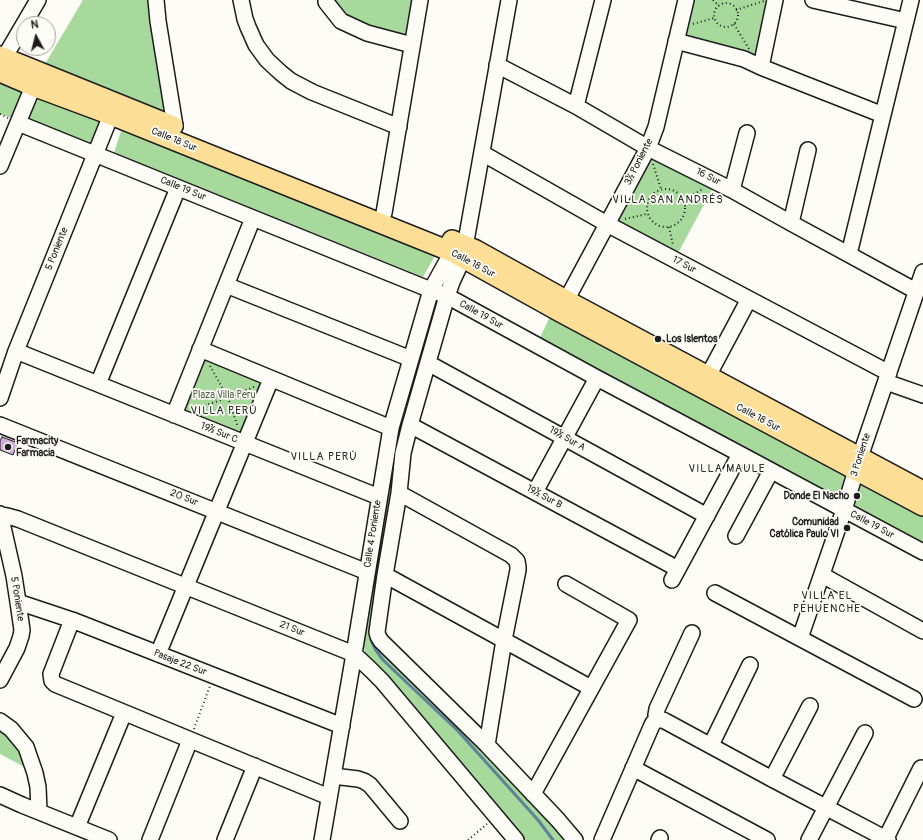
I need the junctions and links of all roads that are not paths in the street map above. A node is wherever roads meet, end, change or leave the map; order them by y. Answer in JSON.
{"nodes":[{"id":1,"x":38,"y":0,"type":"edge"},
{"id":2,"x":156,"y":0,"type":"edge"},
{"id":3,"x":241,"y":0,"type":"edge"},
{"id":4,"x":326,"y":0,"type":"edge"},
{"id":5,"x":420,"y":0,"type":"edge"},
{"id":6,"x":603,"y":0,"type":"edge"},
{"id":7,"x":686,"y":0,"type":"edge"},
{"id":8,"x":775,"y":0,"type":"edge"},
{"id":9,"x":813,"y":0,"type":"edge"},
{"id":10,"x":911,"y":0,"type":"edge"},
{"id":11,"x":507,"y":1,"type":"edge"},
{"id":12,"x":906,"y":21,"type":"junction"},
{"id":13,"x":676,"y":41,"type":"junction"},
{"id":14,"x":412,"y":45,"type":"junction"},
{"id":15,"x":1,"y":62,"type":"edge"},
{"id":16,"x":497,"y":65,"type":"junction"},
{"id":17,"x":761,"y":67,"type":"junction"},
{"id":18,"x":36,"y":79,"type":"junction"},
{"id":19,"x":576,"y":106,"type":"junction"},
{"id":20,"x":114,"y":108,"type":"junction"},
{"id":21,"x":883,"y":115,"type":"junction"},
{"id":22,"x":18,"y":123,"type":"junction"},
{"id":23,"x":174,"y":126,"type":"junction"},
{"id":24,"x":399,"y":127,"type":"junction"},
{"id":25,"x":747,"y":133,"type":"dead end"},
{"id":26,"x":648,"y":148,"type":"junction"},
{"id":27,"x":808,"y":150,"type":"dead end"},
{"id":28,"x":482,"y":153,"type":"junction"},
{"id":29,"x":95,"y":154,"type":"junction"},
{"id":30,"x":0,"y":166,"type":"edge"},
{"id":31,"x":178,"y":188,"type":"junction"},
{"id":32,"x":732,"y":190,"type":"junction"},
{"id":33,"x":384,"y":212,"type":"junction"},
{"id":34,"x":253,"y":218,"type":"junction"},
{"id":35,"x":607,"y":224,"type":"junction"},
{"id":36,"x":791,"y":224,"type":"junction"},
{"id":37,"x":460,"y":252,"type":"junction"},
{"id":38,"x":849,"y":254,"type":"junction"},
{"id":39,"x":923,"y":272,"type":"edge"},
{"id":40,"x":226,"y":285,"type":"junction"},
{"id":41,"x":431,"y":290,"type":"junction"},
{"id":42,"x":916,"y":292,"type":"junction"},
{"id":43,"x":447,"y":296,"type":"junction"},
{"id":44,"x":749,"y":299,"type":"junction"},
{"id":45,"x":563,"y":306,"type":"junction"},
{"id":46,"x":200,"y":350,"type":"junction"},
{"id":47,"x":16,"y":351,"type":"junction"},
{"id":48,"x":411,"y":359,"type":"junction"},
{"id":49,"x":428,"y":363,"type":"junction"},
{"id":50,"x":708,"y":376,"type":"junction"},
{"id":51,"x":596,"y":378,"type":"junction"},
{"id":52,"x":888,"y":378,"type":"junction"},
{"id":53,"x":271,"y":379,"type":"junction"},
{"id":54,"x":98,"y":384,"type":"junction"},
{"id":55,"x":923,"y":395,"type":"edge"},
{"id":56,"x":0,"y":398,"type":"edge"},
{"id":57,"x":174,"y":415,"type":"junction"},
{"id":58,"x":0,"y":425,"type":"edge"},
{"id":59,"x":410,"y":425,"type":"junction"},
{"id":60,"x":391,"y":428,"type":"junction"},
{"id":61,"x":564,"y":438,"type":"junction"},
{"id":62,"x":245,"y":444,"type":"junction"},
{"id":63,"x":740,"y":454,"type":"junction"},
{"id":64,"x":858,"y":463,"type":"junction"},
{"id":65,"x":771,"y":471,"type":"junction"},
{"id":66,"x":923,"y":491,"type":"edge"},
{"id":67,"x":535,"y":492,"type":"junction"},
{"id":68,"x":398,"y":493,"type":"junction"},
{"id":69,"x":379,"y":498,"type":"junction"},
{"id":70,"x":923,"y":506,"type":"edge"},
{"id":71,"x":844,"y":510,"type":"junction"},
{"id":72,"x":217,"y":512,"type":"junction"},
{"id":73,"x":0,"y":514,"type":"edge"},
{"id":74,"x":707,"y":516,"type":"junction"},
{"id":75,"x":736,"y":536,"type":"dead end"},
{"id":76,"x":923,"y":552,"type":"edge"},
{"id":77,"x":367,"y":572,"type":"junction"},
{"id":78,"x":7,"y":573,"type":"edge"},
{"id":79,"x":385,"y":575,"type":"junction"},
{"id":80,"x":822,"y":575,"type":"junction"},
{"id":81,"x":566,"y":584,"type":"dead end"},
{"id":82,"x":186,"y":587,"type":"junction"},
{"id":83,"x":715,"y":593,"type":"dead end"},
{"id":84,"x":18,"y":602,"type":"junction"},
{"id":85,"x":72,"y":620,"type":"junction"},
{"id":86,"x":923,"y":631,"type":"edge"},
{"id":87,"x":692,"y":633,"type":"dead end"},
{"id":88,"x":800,"y":638,"type":"junction"},
{"id":89,"x":504,"y":640,"type":"junction"},
{"id":90,"x":6,"y":654,"type":"edge"},
{"id":91,"x":158,"y":654,"type":"junction"},
{"id":92,"x":354,"y":654,"type":"junction"},
{"id":93,"x":750,"y":665,"type":"dead end"},
{"id":94,"x":0,"y":680,"type":"edge"},
{"id":95,"x":591,"y":688,"type":"junction"},
{"id":96,"x":914,"y":699,"type":"dead end"},
{"id":97,"x":810,"y":706,"type":"dead end"},
{"id":98,"x":124,"y":713,"type":"junction"},
{"id":99,"x":657,"y":720,"type":"junction"},
{"id":100,"x":0,"y":721,"type":"edge"},
{"id":101,"x":342,"y":726,"type":"junction"},
{"id":102,"x":865,"y":733,"type":"dead end"},
{"id":103,"x":190,"y":740,"type":"junction"},
{"id":104,"x":487,"y":745,"type":"junction"},
{"id":105,"x":711,"y":745,"type":"junction"},
{"id":106,"x":255,"y":766,"type":"junction"},
{"id":107,"x":633,"y":768,"type":"junction"},
{"id":108,"x":921,"y":768,"type":"dead end"},
{"id":109,"x":333,"y":776,"type":"junction"},
{"id":110,"x":772,"y":779,"type":"junction"},
{"id":111,"x":533,"y":794,"type":"junction"},
{"id":112,"x":0,"y":795,"type":"edge"},
{"id":113,"x":329,"y":797,"type":"junction"},
{"id":114,"x":827,"y":808,"type":"junction"},
{"id":115,"x":39,"y":811,"type":"junction"},
{"id":116,"x":400,"y":821,"type":"dead end"},
{"id":117,"x":77,"y":827,"type":"junction"},
{"id":118,"x":109,"y":840,"type":"edge"},
{"id":119,"x":150,"y":840,"type":"edge"},
{"id":120,"x":225,"y":840,"type":"edge"},
{"id":121,"x":322,"y":840,"type":"edge"},
{"id":122,"x":516,"y":840,"type":"edge"},
{"id":123,"x":576,"y":840,"type":"edge"},
{"id":124,"x":603,"y":840,"type":"edge"},
{"id":125,"x":767,"y":840,"type":"edge"},
{"id":126,"x":809,"y":840,"type":"edge"},
{"id":127,"x":886,"y":840,"type":"edge"}],
"edges":[{"from":1,"to":15,"type":"street"},
{"from":2,"to":23,"type":"street"},
{"from":3,"to":24,"type":"street"},
{"from":4,"to":14,"type":"street"},
{"from":5,"to":14,"type":"street"},
{"from":6,"to":19,"type":"street"},
{"from":7,"to":13,"type":"street","name":"3½ Poniente"},
{"from":8,"to":17,"type":"street"},
{"from":9,"to":12,"type":"street"},
{"from":10,"to":12,"type":"street"},
{"from":11,"to":16,"type":"street","name":"Calle 4 Poniente"},
{"from":12,"to":21,"type":"street"},
{"from":13,"to":17,"type":"street"},
{"from":13,"to":26,"type":"street","name":"3½ Poniente"},
{"from":14,"to":24,"type":"street"},
{"from":15,"to":18,"type":"main road","name":"Calle 18 Sur"},
{"from":16,"to":19,"type":"street","name":"16 Sur"},
{"from":16,"to":28,"type":"street","name":"Calle 4 Poniente"},
{"from":17,"to":21,"type":"street"},
{"from":18,"to":20,"type":"main road","name":"Calle 18 Sur"},
{"from":18,"to":22,"type":"street"},
{"from":19,"to":26,"type":"street","name":"16 Sur"},
{"from":20,"to":23,"type":"main road","name":"Calle 18 Sur"},
{"from":20,"to":29,"type":"street","name":"5 Poniente"},
{"from":20,"to":37,"type":"main road","name":"Calle 18 Sur"},
{"from":21,"to":38,"type":"street"},
{"from":22,"to":29,"type":"street","name":"Calle 19 Sur"},
{"from":22,"to":30,"type":"street"},
{"from":23,"to":33,"type":"main road","name":"Calle 18 Sur"},
{"from":24,"to":33,"type":"street"},
{"from":25,"to":32,"type":"street"},
{"from":26,"to":32,"type":"street","name":"16 Sur"},
{"from":26,"to":35,"type":"street","name":"3½ Poniente"},
{"from":27,"to":36,"type":"street"},
{"from":28,"to":35,"type":"street","name":"17 Sur"},
{"from":28,"to":37,"type":"street","name":"Calle 4 Poniente"},
{"from":29,"to":31,"type":"street","name":"Calle 19 Sur"},
{"from":29,"to":47,"type":"street","name":"5 Poniente"},
{"from":31,"to":34,"type":"street","name":"Calle 19 Sur"},
{"from":31,"to":54,"type":"street"},
{"from":32,"to":36,"type":"street","name":"16 Sur"},
{"from":33,"to":37,"type":"main road","name":"Calle 18 Sur"},
{"from":34,"to":40,"type":"street"},
{"from":34,"to":41,"type":"street","name":"Calle 19 Sur"},
{"from":35,"to":44,"type":"street","name":"17 Sur"},
{"from":35,"to":45,"type":"street","name":"3½ Poniente"},
{"from":36,"to":38,"type":"street","name":"16 Sur"},
{"from":37,"to":41,"type":"street","name":"Calle 4 Poniente"},
{"from":37,"to":43,"type":"street","name":"Calle 4 Poniente"},
{"from":37,"to":45,"type":"main road","name":"Calle 18 Sur"},
{"from":38,"to":42,"type":"street","name":"16 Sur"},
{"from":39,"to":42,"type":"street","name":"3 Poniente"},
{"from":40,"to":46,"type":"street"},
{"from":40,"to":48,"type":"street"},
{"from":41,"to":43,"type":"street","name":"Calle 19 Sur"},
{"from":41,"to":48,"type":"street","name":"Calle 4 Poniente"},
{"from":42,"to":52,"type":"street","name":"3 Poniente"},
{"from":43,"to":49,"type":"street","name":"Calle 4 Poniente"},
{"from":43,"to":51,"type":"street","name":"Calle 19 Sur"},
{"from":44,"to":50,"type":"street"},
{"from":44,"to":52,"type":"street","name":"17 Sur"},
{"from":45,"to":50,"type":"main road","name":"Calle 18 Sur"},
{"from":45,"to":64,"type":"main road","name":"Calle 18 Sur"},
{"from":46,"to":53,"type":"street"},
{"from":46,"to":57,"type":"street"},
{"from":47,"to":54,"type":"street","name":"19½ Sur C"},
{"from":47,"to":56,"type":"street","name":"5 Poniente"},
{"from":48,"to":60,"type":"street","name":"Calle 4 Poniente"},
{"from":49,"to":59,"type":"street","name":"Calle 4 Poniente"},
{"from":49,"to":61,"type":"street","name":"19½ Sur A"},
{"from":50,"to":64,"type":"main road","name":"Calle 18 Sur"},
{"from":51,"to":61,"type":"street"},
{"from":51,"to":63,"type":"street","name":"Calle 19 Sur"},
{"from":52,"to":55,"type":"street","name":"17 Sur"},
{"from":52,"to":64,"type":"street","name":"3 Poniente"},
{"from":53,"to":60,"type":"street"},
{"from":53,"to":62,"type":"street"},
{"from":54,"to":57,"type":"street","name":"19½ Sur C"},
{"from":57,"to":62,"type":"street","name":"19½ Sur C"},
{"from":58,"to":72,"type":"street","name":"20 Sur"},
{"from":59,"to":67,"type":"street","name":"19½ Sur B"},
{"from":59,"to":68,"type":"street","name":"Calle 4 Poniente"},
{"from":60,"to":69,"type":"street","name":"Calle 4 Poniente"},
{"from":61,"to":67,"type":"street"},
{"from":61,"to":74,"type":"street","name":"19½ Sur A"},
{"from":62,"to":69,"type":"street","name":"19½ Sur C"},
{"from":62,"to":72,"type":"street"},
{"from":63,"to":65,"type":"street","name":"Calle 19 Sur"},
{"from":63,"to":74,"type":"street"},
{"from":64,"to":66,"type":"main road","name":"Calle 18 Sur"},
{"from":64,"to":70,"type":"main road","name":"Calle 18 Sur"},
{"from":64,"to":71,"type":"street","name":"3 Poniente"},
{"from":65,"to":71,"type":"street","name":"Calle 19 Sur"},
{"from":65,"to":75,"type":"street"},
{"from":67,"to":74,"type":"street","name":"19½ Sur B"},
{"from":68,"to":79,"type":"street","name":"Calle 4 Poniente"},
{"from":68,"to":89,"type":"street"},
{"from":69,"to":77,"type":"street","name":"Calle 4 Poniente"},
{"from":71,"to":76,"type":"street","name":"Calle 19 Sur"},
{"from":71,"to":80,"type":"street","name":"3 Poniente"},
{"from":72,"to":77,"type":"street","name":"20 Sur"},
{"from":72,"to":82,"type":"street"},
{"from":73,"to":78,"type":"street","name":"5 Poniente"},
{"from":73,"to":82,"type":"street","name":"21 Sur"},
{"from":77,"to":92,"type":"street","name":"Calle 4 Poniente"},
{"from":78,"to":84,"type":"street","name":"5 Poniente"},
{"from":79,"to":89,"type":"street"},
{"from":79,"to":104,"type":"street","name":"Calle 4 Poniente"},
{"from":80,"to":86,"type":"street"},
{"from":80,"to":88,"type":"street","name":"3 Poniente"},
{"from":81,"to":95,"type":"street"},
{"from":82,"to":91,"type":"street"},
{"from":82,"to":92,"type":"street","name":"21 Sur"},
{"from":83,"to":88,"type":"street"},
{"from":84,"to":85,"type":"street","name":"Pasaje 22 Sur"},
{"from":84,"to":90,"type":"street","name":"5 Poniente"},
{"from":85,"to":91,"type":"street","name":"Pasaje 22 Sur"},
{"from":85,"to":98,"type":"street"},
{"from":87,"to":99,"type":"street"},
{"from":88,"to":96,"type":"street"},
{"from":89,"to":95,"type":"street"},
{"from":89,"to":104,"type":"street"},
{"from":90,"to":94,"type":"street","name":"5 Poniente"},
{"from":91,"to":101,"type":"street","name":"Pasaje 22 Sur"},
{"from":92,"to":101,"type":"street","name":"Calle 4 Poniente"},
{"from":92,"to":122,"type":"street","name":"21 Sur"},
{"from":93,"to":105,"type":"street"},
{"from":95,"to":111,"type":"street"},
{"from":97,"to":110,"type":"street"},
{"from":98,"to":103,"type":"street"},
{"from":98,"to":117,"type":"street"},
{"from":99,"to":105,"type":"street"},
{"from":99,"to":107,"type":"street"},
{"from":100,"to":115,"type":"street"},
{"from":101,"to":109,"type":"street","name":"Calle 4 Poniente"},
{"from":102,"to":114,"type":"street"},
{"from":103,"to":106,"type":"street"},
{"from":103,"to":119,"type":"street"},
{"from":104,"to":111,"type":"street"},
{"from":105,"to":110,"type":"street"},
{"from":106,"to":113,"type":"street"},
{"from":106,"to":120,"type":"street"},
{"from":107,"to":124,"type":"street"},
{"from":107,"to":125,"type":"street"},
{"from":108,"to":127,"type":"street"},
{"from":109,"to":113,"type":"street","name":"Calle 4 Poniente"},
{"from":109,"to":116,"type":"street"},
{"from":110,"to":114,"type":"street"},
{"from":111,"to":123,"type":"street"},
{"from":112,"to":115,"type":"street"},
{"from":113,"to":121,"type":"street","name":"Calle 4 Poniente"},
{"from":114,"to":126,"type":"street"},
{"from":114,"to":127,"type":"street"},
{"from":115,"to":117,"type":"street"},
{"from":117,"to":118,"type":"street"}]}
